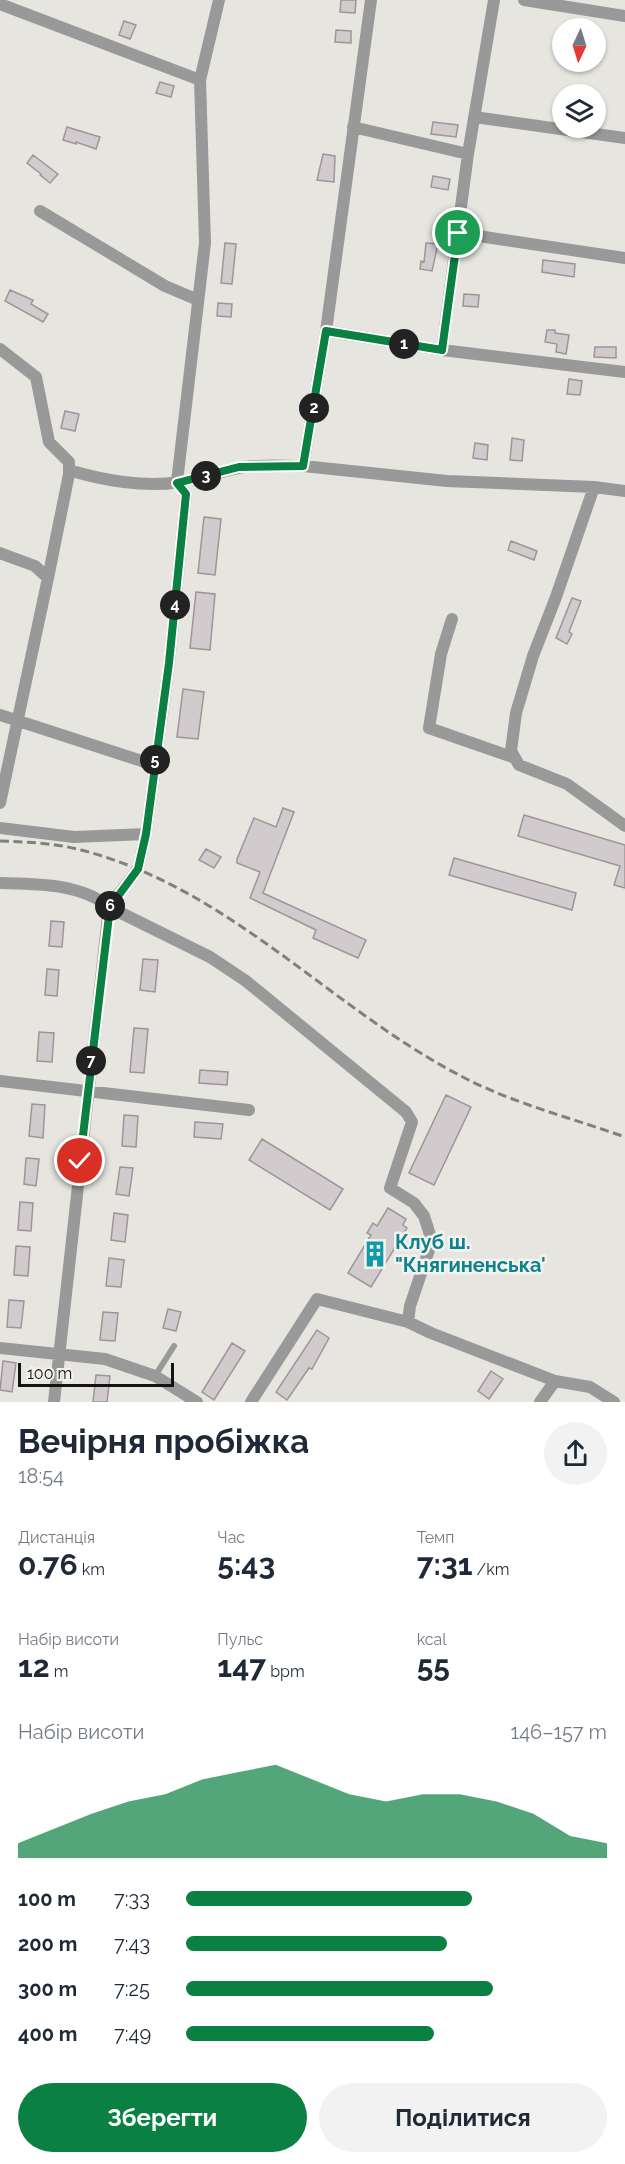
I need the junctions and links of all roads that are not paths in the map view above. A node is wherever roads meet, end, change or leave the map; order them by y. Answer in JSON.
{"nodes":[{"id":1,"x":219,"y":0,"type":"edge"},
{"id":2,"x":371,"y":0,"type":"edge"},
{"id":3,"x":494,"y":0,"type":"edge"},
{"id":4,"x":524,"y":0,"type":"edge"},
{"id":5,"x":0,"y":4,"type":"edge"},
{"id":6,"x":625,"y":16,"type":"edge"},
{"id":7,"x":200,"y":80,"type":"junction"},
{"id":8,"x":474,"y":117,"type":"junction"},
{"id":9,"x":353,"y":128,"type":"junction"},
{"id":10,"x":625,"y":138,"type":"edge"},
{"id":11,"x":468,"y":154,"type":"junction"},
{"id":12,"x":40,"y":211,"type":"dead end"},
{"id":13,"x":458,"y":233,"type":"junction"},
{"id":14,"x":625,"y":258,"type":"edge"},
{"id":15,"x":198,"y":300,"type":"junction"},
{"id":16,"x":326,"y":331,"type":"junction"},
{"id":17,"x":0,"y":349,"type":"edge"},
{"id":18,"x":442,"y":350,"type":"junction"},
{"id":19,"x":625,"y":372,"type":"edge"},
{"id":20,"x":303,"y":466,"type":"junction"},
{"id":21,"x":69,"y":470,"type":"junction"},
{"id":22,"x":177,"y":483,"type":"junction"},
{"id":23,"x":594,"y":487,"type":"junction"},
{"id":24,"x":625,"y":491,"type":"edge"},
{"id":25,"x":0,"y":553,"type":"edge"},
{"id":26,"x":48,"y":578,"type":"junction"},
{"id":27,"x":452,"y":619,"type":"dead end"},
{"id":28,"x":0,"y":715,"type":"edge"},
{"id":29,"x":17,"y":721,"type":"junction"},
{"id":30,"x":515,"y":758,"type":"junction"},
{"id":31,"x":154,"y":765,"type":"junction"},
{"id":32,"x":0,"y":803,"type":"edge"},
{"id":33,"x":625,"y":826,"type":"edge"},
{"id":34,"x":0,"y":828,"type":"edge"},
{"id":35,"x":146,"y":834,"type":"junction"},
{"id":36,"x":0,"y":883,"type":"edge"},
{"id":37,"x":110,"y":907,"type":"junction"},
{"id":38,"x":0,"y":1081,"type":"edge"},
{"id":39,"x":87,"y":1091,"type":"junction"},
{"id":40,"x":249,"y":1110,"type":"dead end"},
{"id":41,"x":408,"y":1322,"type":"junction"},
{"id":42,"x":174,"y":1346,"type":"dead end"},
{"id":43,"x":0,"y":1348,"type":"edge"},
{"id":44,"x":58,"y":1353,"type":"junction"},
{"id":45,"x":155,"y":1376,"type":"junction"},
{"id":46,"x":555,"y":1381,"type":"junction"},
{"id":47,"x":54,"y":1402,"type":"edge"},
{"id":48,"x":197,"y":1402,"type":"edge"},
{"id":49,"x":251,"y":1402,"type":"edge"},
{"id":50,"x":540,"y":1402,"type":"edge"},
{"id":51,"x":614,"y":1402,"type":"edge"}],
"edges":[{"from":1,"to":7,"type":"street"},
{"from":2,"to":9,"type":"street"},
{"from":3,"to":8,"type":"street"},
{"from":4,"to":6,"type":"street"},
{"from":5,"to":7,"type":"street"},
{"from":7,"to":15,"type":"street"},
{"from":8,"to":10,"type":"street"},
{"from":8,"to":11,"type":"street"},
{"from":9,"to":11,"type":"street"},
{"from":9,"to":16,"type":"street"},
{"from":11,"to":13,"type":"street"},
{"from":12,"to":15,"type":"street"},
{"from":13,"to":14,"type":"street"},
{"from":13,"to":18,"type":"street"},
{"from":15,"to":22,"type":"street"},
{"from":16,"to":18,"type":"street"},
{"from":16,"to":20,"type":"street"},
{"from":17,"to":21,"type":"street"},
{"from":18,"to":19,"type":"street"},
{"from":20,"to":22,"type":"street"},
{"from":20,"to":23,"type":"street"},
{"from":21,"to":22,"type":"street"},
{"from":21,"to":26,"type":"street"},
{"from":22,"to":31,"type":"street"},
{"from":23,"to":24,"type":"street"},
{"from":23,"to":30,"type":"street"},
{"from":25,"to":26,"type":"street"},
{"from":26,"to":29,"type":"street"},
{"from":27,"to":30,"type":"street"},
{"from":28,"to":29,"type":"street"},
{"from":29,"to":31,"type":"street"},
{"from":29,"to":32,"type":"street"},
{"from":30,"to":33,"type":"street"},
{"from":31,"to":35,"type":"street"},
{"from":34,"to":35,"type":"street"},
{"from":35,"to":37,"type":"street"},
{"from":36,"to":37,"type":"street"},
{"from":37,"to":39,"type":"street"},
{"from":37,"to":41,"type":"street"},
{"from":38,"to":39,"type":"street"},
{"from":39,"to":40,"type":"street"},
{"from":39,"to":44,"type":"street"},
{"from":41,"to":46,"type":"street"},
{"from":41,"to":49,"type":"street"},
{"from":42,"to":45,"type":"lane"},
{"from":43,"to":44,"type":"street"},
{"from":44,"to":45,"type":"street"},
{"from":44,"to":47,"type":"street"},
{"from":45,"to":48,"type":"street"},
{"from":46,"to":50,"type":"street"},
{"from":46,"to":51,"type":"street"}]}
